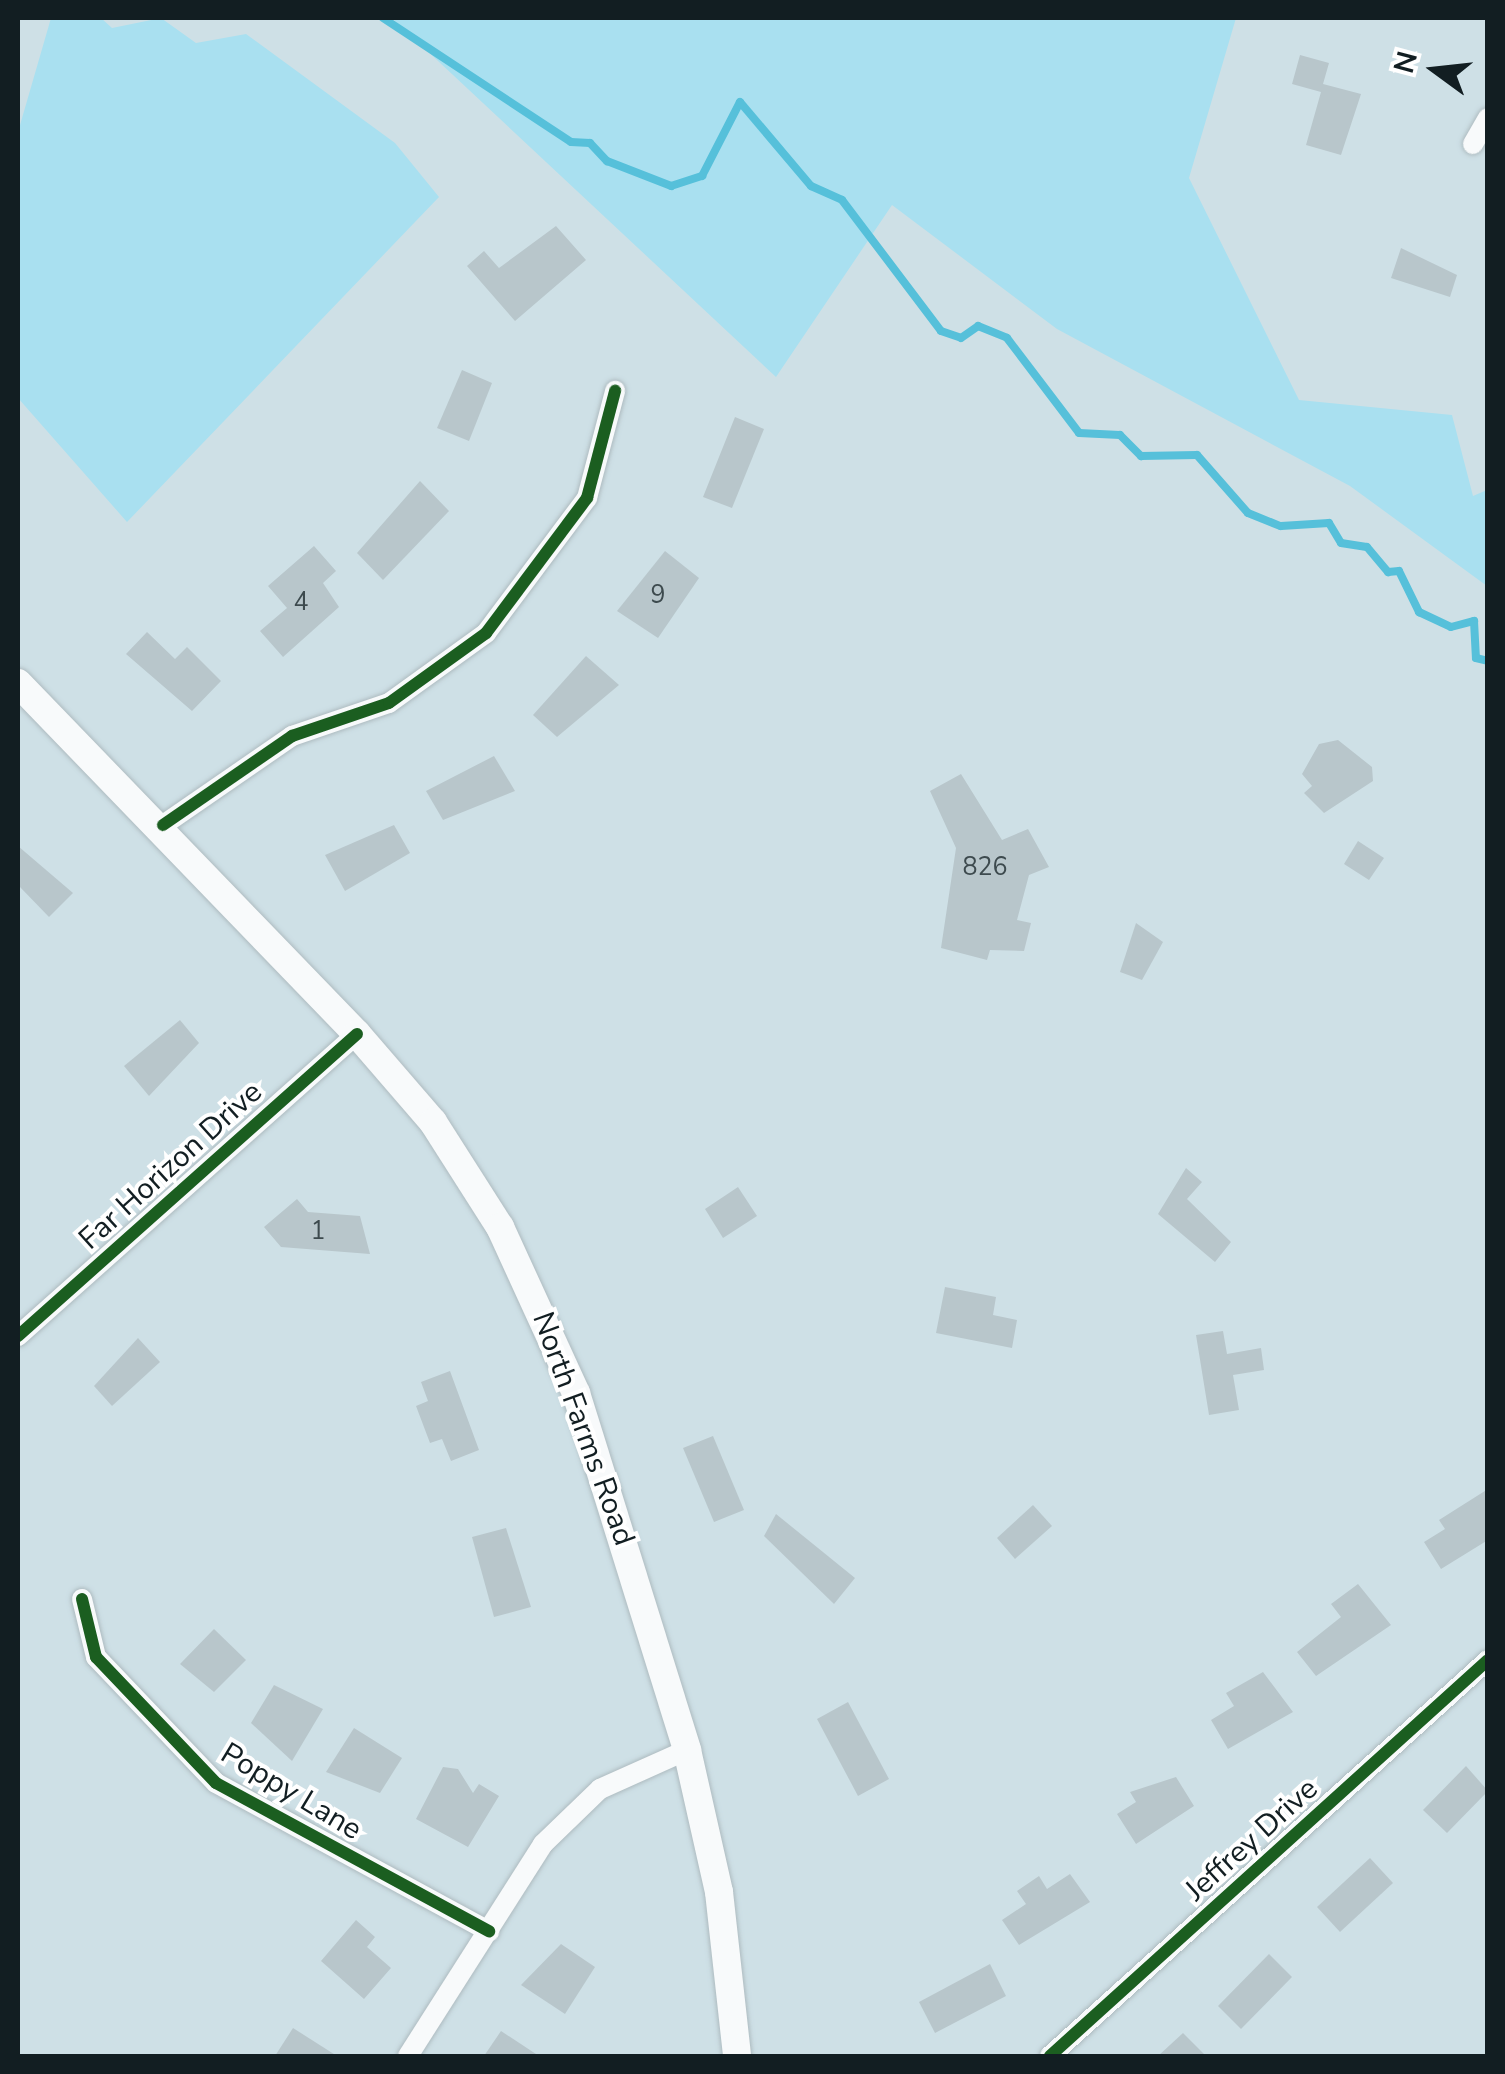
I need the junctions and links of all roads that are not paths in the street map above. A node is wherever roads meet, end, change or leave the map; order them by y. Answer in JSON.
{"nodes":[{"id":1,"x":1488,"y":118,"type":"edge"},
{"id":2,"x":1473,"y":144,"type":"dead end"},
{"id":3,"x":615,"y":391,"type":"dead end"},
{"id":4,"x":18,"y":683,"type":"edge"},
{"id":5,"x":163,"y":825,"type":"junction"},
{"id":6,"x":357,"y":1034,"type":"junction"},
{"id":7,"x":18,"y":1336,"type":"edge"},
{"id":8,"x":82,"y":1600,"type":"dead end"},
{"id":9,"x":1488,"y":1660,"type":"edge"},
{"id":10,"x":687,"y":1750,"type":"junction"},
{"id":11,"x":489,"y":1931,"type":"junction"},
{"id":12,"x":408,"y":2056,"type":"edge"},
{"id":13,"x":737,"y":2056,"type":"edge"},
{"id":14,"x":1050,"y":2056,"type":"edge"}],
"edges":[{"from":1,"to":2,"type":"street"},
{"from":3,"to":5,"type":"street"},
{"from":4,"to":5,"type":"main road","name":"North Farms Road"},
{"from":5,"to":6,"type":"main road","name":"North Farms Road"},
{"from":6,"to":7,"type":"street","name":"Far Horizon Drive"},
{"from":6,"to":10,"type":"main road","name":"North Farms Road"},
{"from":8,"to":11,"type":"street","name":"Poppy Lane"},
{"from":9,"to":14,"type":"street","name":"Jeffrey Drive"},
{"from":10,"to":11,"type":"street"},
{"from":10,"to":13,"type":"main road","name":"North Farms Road"},
{"from":11,"to":12,"type":"street"}]}
